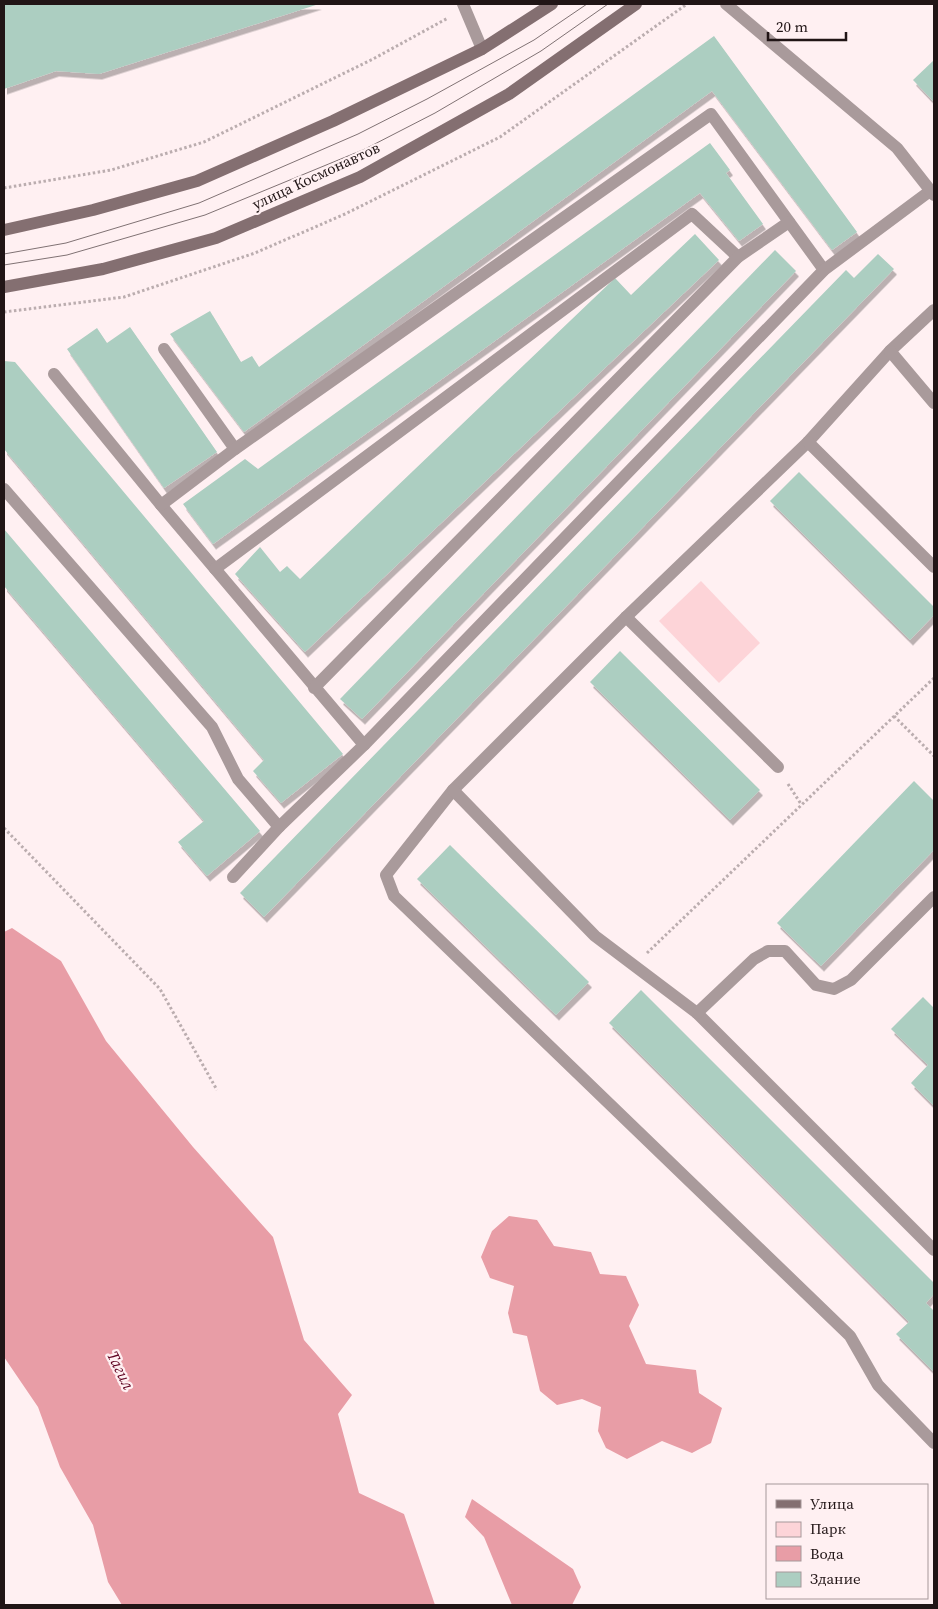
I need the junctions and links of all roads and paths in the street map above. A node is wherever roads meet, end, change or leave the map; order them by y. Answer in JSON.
{"nodes":[{"id":1,"x":552,"y":4,"type":"edge"},
{"id":2,"x":636,"y":4,"type":"edge"},
{"id":3,"x":726,"y":4,"type":"edge"},
{"id":4,"x":463,"y":7,"type":"edge"},
{"id":5,"x":482,"y":49,"type":"junction"},
{"id":6,"x":4,"y":188,"type":"edge"},
{"id":7,"x":932,"y":193,"type":"edge"},
{"id":8,"x":789,"y":222,"type":"junction"},
{"id":9,"x":4,"y":230,"type":"edge"},
{"id":10,"x":738,"y":257,"type":"junction"},
{"id":11,"x":824,"y":270,"type":"junction"},
{"id":12,"x":4,"y":287,"type":"edge"},
{"id":13,"x":934,"y":310,"type":"edge"},
{"id":14,"x":164,"y":349,"type":"dead end"},
{"id":15,"x":890,"y":351,"type":"junction"},
{"id":16,"x":54,"y":374,"type":"dead end"},
{"id":17,"x":934,"y":403,"type":"edge"},
{"id":18,"x":808,"y":442,"type":"junction"},
{"id":19,"x":235,"y":449,"type":"junction"},
{"id":20,"x":4,"y":489,"type":"edge"},
{"id":21,"x":161,"y":505,"type":"junction"},
{"id":22,"x":934,"y":567,"type":"edge"},
{"id":23,"x":215,"y":569,"type":"junction"},
{"id":24,"x":626,"y":617,"type":"junction"},
{"id":25,"x":934,"y":678,"type":"edge"},
{"id":26,"x":314,"y":688,"type":"junction"},
{"id":27,"x":894,"y":716,"type":"junction"},
{"id":28,"x":364,"y":745,"type":"junction"},
{"id":29,"x":934,"y":756,"type":"edge"},
{"id":30,"x":778,"y":767,"type":"joint"},
{"id":31,"x":453,"y":790,"type":"junction"},
{"id":32,"x":801,"y":804,"type":"junction"},
{"id":33,"x":4,"y":828,"type":"edge"},
{"id":34,"x":279,"y":828,"type":"junction"},
{"id":35,"x":233,"y":877,"type":"dead end"},
{"id":36,"x":934,"y":897,"type":"edge"},
{"id":37,"x":634,"y":965,"type":"junction"},
{"id":38,"x":697,"y":1013,"type":"junction"},
{"id":39,"x":217,"y":1090,"type":"dead end"},
{"id":40,"x":934,"y":1250,"type":"edge"},
{"id":41,"x":934,"y":1443,"type":"edge"}],
"edges":[{"from":1,"to":5,"type":"main road"},
{"from":2,"to":12,"type":"main road","name":"улица Космонавтов"},
{"from":3,"to":7,"type":"street"},
{"from":4,"to":5,"type":"street"},
{"from":4,"to":6,"type":"path"},
{"from":5,"to":9,"type":"main road"},
{"from":7,"to":11,"type":"street"},
{"from":8,"to":10,"type":"street"},
{"from":8,"to":11,"type":"street"},
{"from":8,"to":19,"type":"street"},
{"from":10,"to":23,"type":"street"},
{"from":10,"to":26,"type":"street"},
{"from":11,"to":28,"type":"street"},
{"from":13,"to":15,"type":"street"},
{"from":14,"to":19,"type":"street"},
{"from":15,"to":17,"type":"street"},
{"from":15,"to":18,"type":"street"},
{"from":16,"to":21,"type":"street"},
{"from":18,"to":22,"type":"street"},
{"from":18,"to":24,"type":"street"},
{"from":19,"to":21,"type":"street"},
{"from":20,"to":34,"type":"street"},
{"from":21,"to":23,"type":"street"},
{"from":23,"to":26,"type":"street"},
{"from":24,"to":30,"type":"street"},
{"from":24,"to":31,"type":"street"},
{"from":25,"to":27,"type":"path"},
{"from":26,"to":28,"type":"street"},
{"from":27,"to":29,"type":"path"},
{"from":27,"to":32,"type":"path"},
{"from":28,"to":34,"type":"street"},
{"from":30,"to":32,"type":"path"},
{"from":31,"to":37,"type":"street"},
{"from":31,"to":41,"type":"street"},
{"from":32,"to":37,"type":"path"},
{"from":33,"to":39,"type":"path"},
{"from":34,"to":35,"type":"street"},
{"from":36,"to":38,"type":"street"},
{"from":37,"to":38,"type":"street"},
{"from":38,"to":40,"type":"street"}]}
